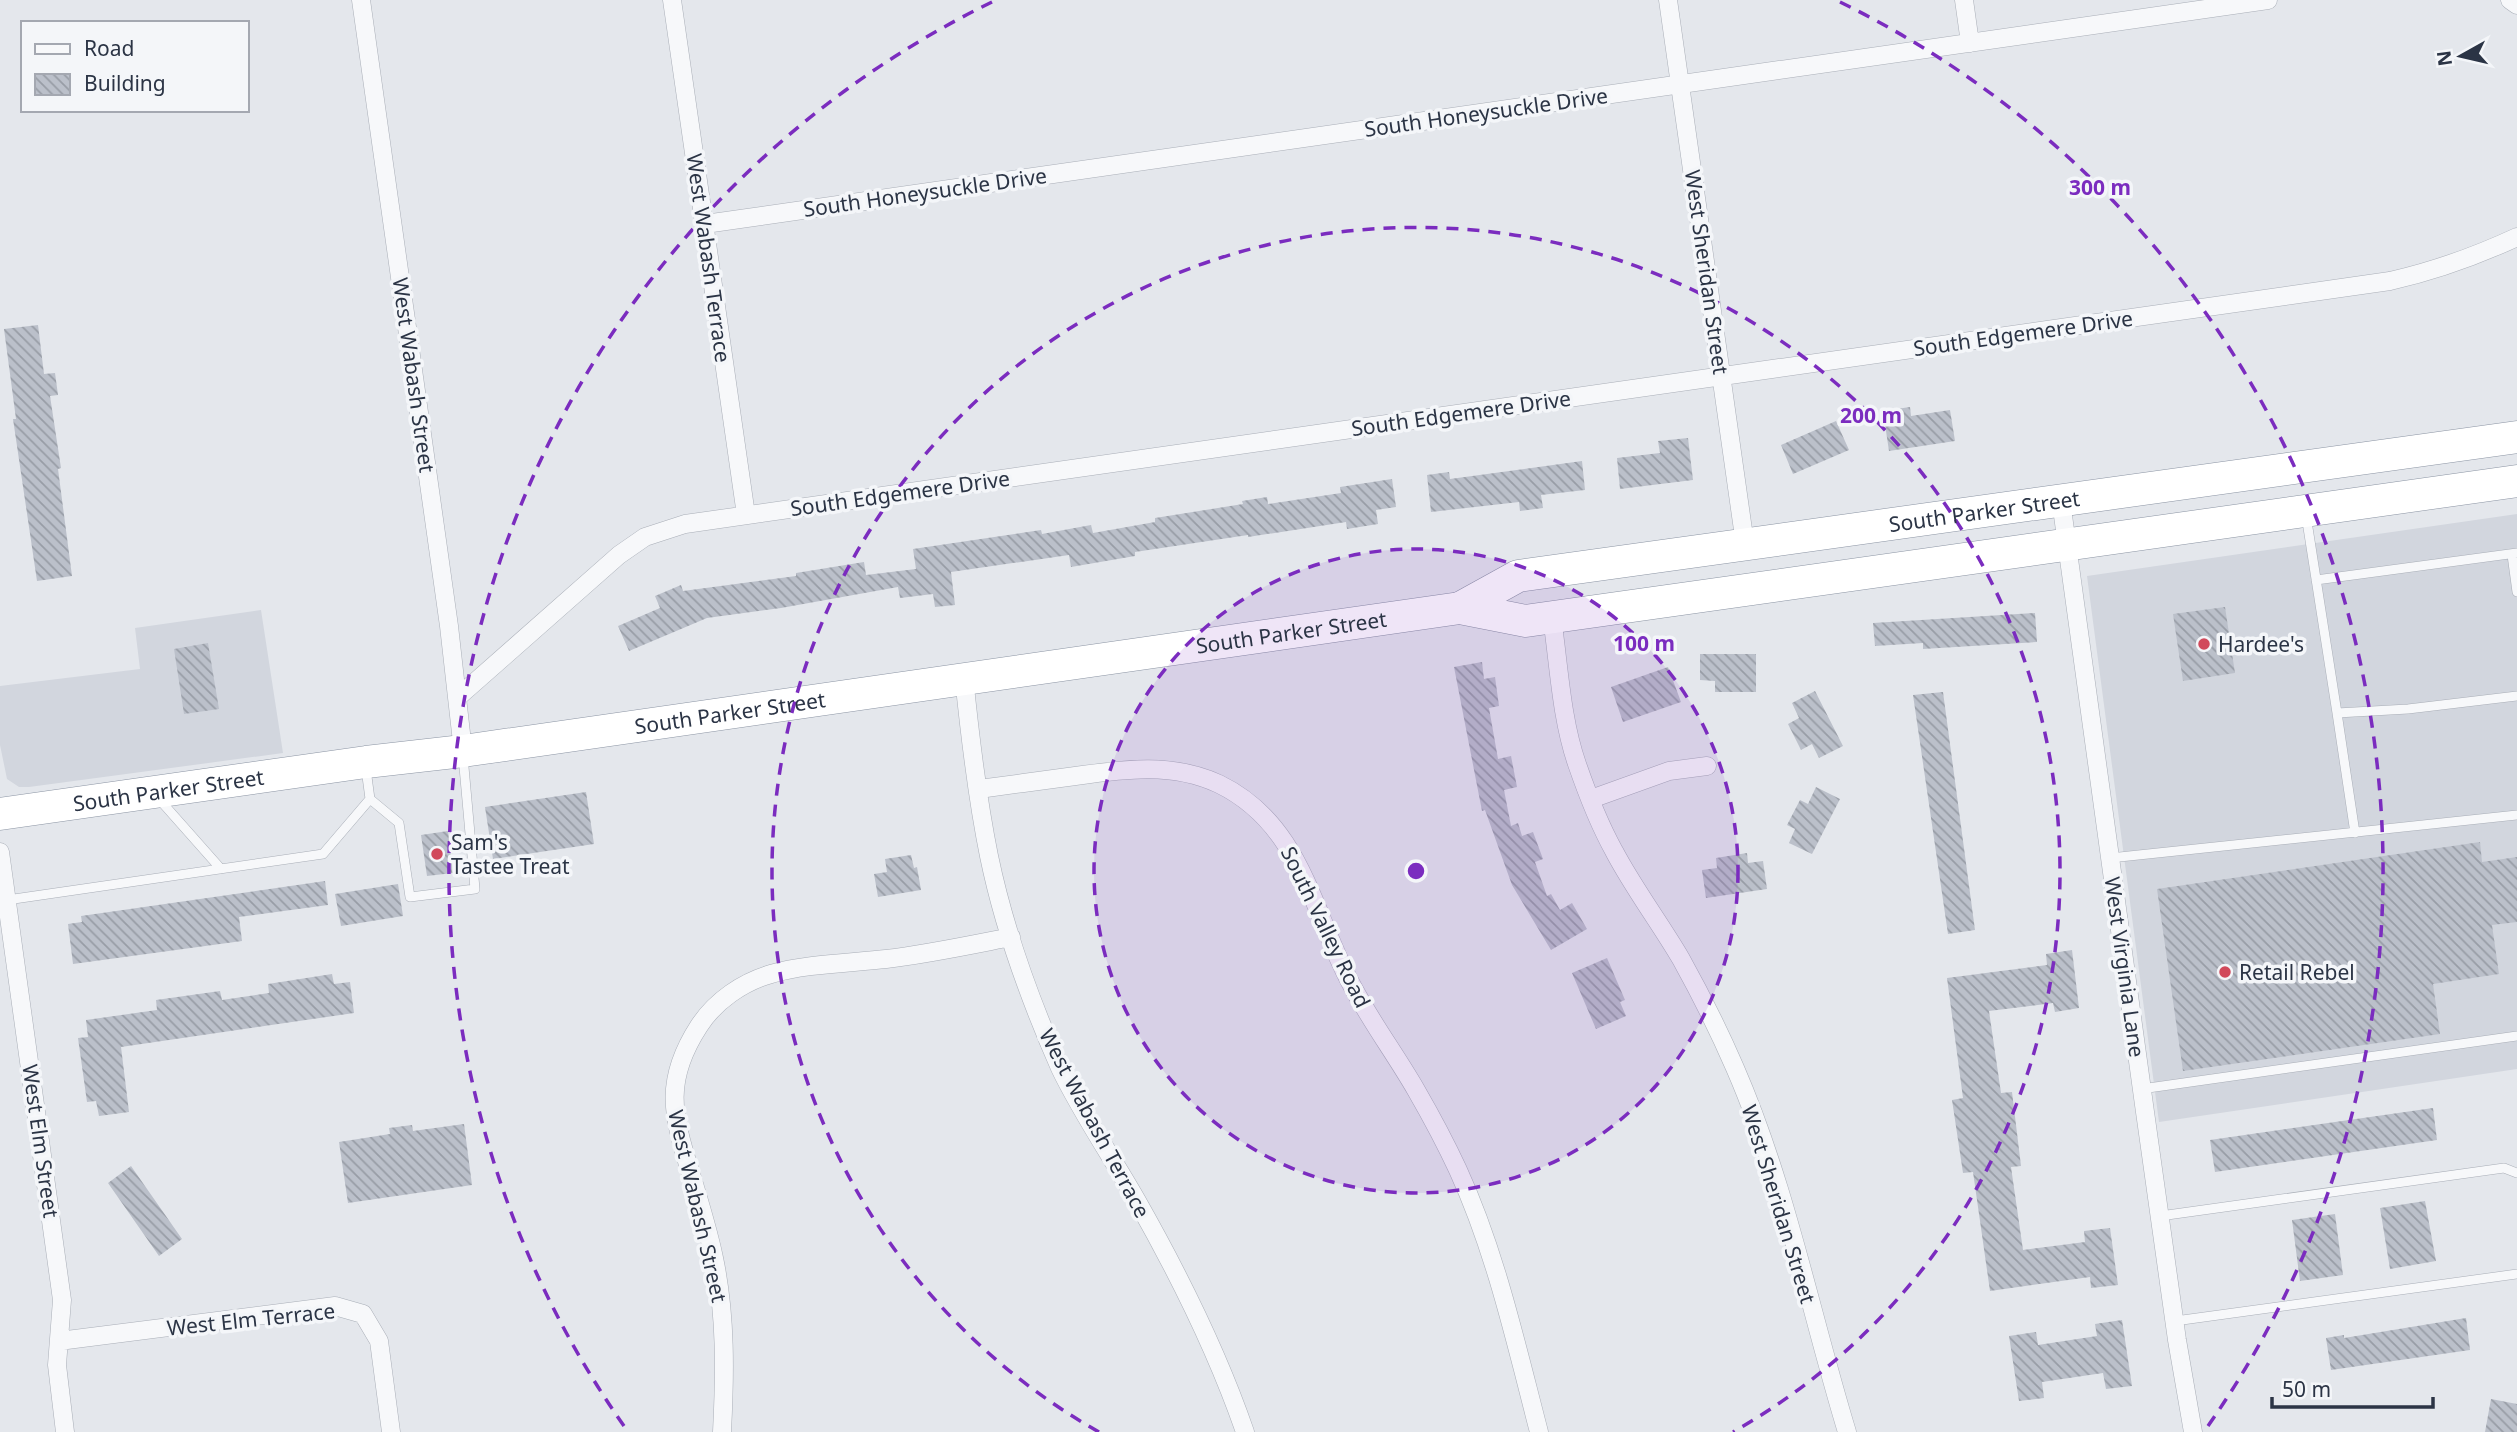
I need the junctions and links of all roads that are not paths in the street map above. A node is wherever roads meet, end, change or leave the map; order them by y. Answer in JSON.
{"nodes":[{"id":1,"x":361,"y":0,"type":"edge"},
{"id":2,"x":672,"y":0,"type":"edge"},
{"id":3,"x":1668,"y":0,"type":"edge"},
{"id":4,"x":1964,"y":0,"type":"edge"},
{"id":5,"x":2268,"y":0,"type":"edge"},
{"id":6,"x":2510,"y":0,"type":"edge"},
{"id":7,"x":2517,"y":5,"type":"edge"},
{"id":8,"x":1970,"y":43,"type":"junction"},
{"id":9,"x":1680,"y":84,"type":"junction"},
{"id":10,"x":705,"y":224,"type":"junction"},
{"id":11,"x":2517,"y":237,"type":"edge"},
{"id":12,"x":1722,"y":376,"type":"junction"},
{"id":13,"x":2517,"y":437,"type":"edge"},
{"id":14,"x":2517,"y":481,"type":"edge"},
{"id":15,"x":2062,"y":501,"type":"junction"},
{"id":16,"x":2305,"y":510,"type":"junction"},
{"id":17,"x":746,"y":515,"type":"junction"},
{"id":18,"x":1745,"y":544,"type":"junction"},
{"id":19,"x":2068,"y":545,"type":"junction"},
{"id":20,"x":2514,"y":554,"type":"edge"},
{"id":21,"x":2316,"y":580,"type":"junction"},
{"id":22,"x":2517,"y":592,"type":"edge"},
{"id":23,"x":1460,"y":608,"type":"junction"},
{"id":24,"x":1552,"y":618,"type":"junction"},
{"id":25,"x":964,"y":677,"type":"junction"},
{"id":26,"x":2517,"y":696,"type":"edge"},
{"id":27,"x":458,"y":697,"type":"junction"},
{"id":28,"x":2337,"y":713,"type":"junction"},
{"id":29,"x":463,"y":751,"type":"junction"},
{"id":30,"x":366,"y":762,"type":"junction"},
{"id":31,"x":1707,"y":766,"type":"dead end"},
{"id":32,"x":979,"y":789,"type":"junction"},
{"id":33,"x":153,"y":792,"type":"junction"},
{"id":34,"x":370,"y":799,"type":"junction"},
{"id":35,"x":1591,"y":799,"type":"junction"},
{"id":36,"x":0,"y":814,"type":"edge"},
{"id":37,"x":2517,"y":814,"type":"edge"},
{"id":38,"x":2355,"y":833,"type":"junction"},
{"id":39,"x":0,"y":852,"type":"edge"},
{"id":40,"x":2110,"y":858,"type":"junction"},
{"id":41,"x":221,"y":869,"type":"junction"},
{"id":42,"x":7,"y":900,"type":"junction"},
{"id":43,"x":6,"y":934,"type":"edge"},
{"id":44,"x":1012,"y":937,"type":"junction"},
{"id":45,"x":2517,"y":1036,"type":"edge"},
{"id":46,"x":2141,"y":1089,"type":"junction"},
{"id":47,"x":2517,"y":1173,"type":"edge"},
{"id":48,"x":2160,"y":1216,"type":"junction"},
{"id":49,"x":2517,"y":1274,"type":"edge"},
{"id":50,"x":2175,"y":1321,"type":"junction"},
{"id":51,"x":59,"y":1341,"type":"junction"},
{"id":52,"x":65,"y":1432,"type":"edge"},
{"id":53,"x":391,"y":1432,"type":"edge"},
{"id":54,"x":722,"y":1432,"type":"edge"},
{"id":55,"x":1245,"y":1432,"type":"edge"},
{"id":56,"x":1539,"y":1432,"type":"edge"},
{"id":57,"x":1847,"y":1432,"type":"edge"},
{"id":58,"x":2193,"y":1432,"type":"edge"}],
"edges":[{"from":1,"to":27,"type":"street","name":"West Wabash Street"},
{"from":2,"to":10,"type":"street","name":"West Wabash Terrace"},
{"from":3,"to":9,"type":"street","name":"West Sheridan Street"},
{"from":4,"to":8,"type":"street"},
{"from":5,"to":8,"type":"street","name":"South Honeysuckle Drive"},
{"from":6,"to":7,"type":"street"},
{"from":8,"to":9,"type":"street","name":"South Honeysuckle Drive"},
{"from":9,"to":10,"type":"street","name":"South Honeysuckle Drive"},
{"from":9,"to":12,"type":"street","name":"West Sheridan Street"},
{"from":10,"to":17,"type":"street","name":"West Wabash Terrace"},
{"from":11,"to":12,"type":"street","name":"South Edgemere Drive"},
{"from":12,"to":17,"type":"street","name":"South Edgemere Drive"},
{"from":12,"to":18,"type":"street","name":"West Sheridan Street"},
{"from":13,"to":15,"type":"highway","name":"South Parker Street"},
{"from":14,"to":16,"type":"highway","name":"South Parker Street"},
{"from":15,"to":18,"type":"highway","name":"South Parker Street"},
{"from":15,"to":19,"type":"street","name":"West Virginia Lane"},
{"from":16,"to":19,"type":"highway","name":"South Parker Street"},
{"from":16,"to":21,"type":"lane"},
{"from":17,"to":27,"type":"street","name":"South Edgemere Drive"},
{"from":18,"to":23,"type":"highway","name":"South Parker Street"},
{"from":19,"to":24,"type":"highway","name":"South Parker Street"},
{"from":19,"to":40,"type":"street","name":"West Virginia Lane"},
{"from":20,"to":21,"type":"lane"},
{"from":20,"to":22,"type":"lane"},
{"from":21,"to":28,"type":"lane"},
{"from":23,"to":24,"type":"highway","name":"South Parker Street"},
{"from":23,"to":25,"type":"highway","name":"South Parker Street"},
{"from":24,"to":35,"type":"street","name":"West Sheridan Street"},
{"from":25,"to":29,"type":"highway","name":"South Parker Street"},
{"from":25,"to":32,"type":"street","name":"West Wabash Terrace"},
{"from":26,"to":28,"type":"lane"},
{"from":27,"to":29,"type":"street","name":"West Wabash Street"},
{"from":28,"to":38,"type":"lane"},
{"from":29,"to":30,"type":"highway","name":"South Parker Street"},
{"from":29,"to":34,"type":"lane"},
{"from":30,"to":33,"type":"highway","name":"South Parker Street"},
{"from":30,"to":34,"type":"lane"},
{"from":31,"to":35,"type":"street"},
{"from":32,"to":44,"type":"street","name":"West Wabash Terrace"},
{"from":32,"to":56,"type":"street","name":"South Valley Road"},
{"from":33,"to":36,"type":"highway","name":"South Parker Street"},
{"from":33,"to":41,"type":"lane"},
{"from":34,"to":41,"type":"lane"},
{"from":35,"to":57,"type":"street","name":"West Sheridan Street"},
{"from":37,"to":38,"type":"lane"},
{"from":38,"to":40,"type":"lane"},
{"from":39,"to":42,"type":"street","name":"West Elm Street"},
{"from":40,"to":46,"type":"street","name":"West Virginia Lane"},
{"from":41,"to":42,"type":"lane"},
{"from":42,"to":43,"type":"street","name":"West Elm Street"},
{"from":43,"to":51,"type":"street","name":"West Elm Street"},
{"from":44,"to":54,"type":"street","name":"West Wabash Street"},
{"from":44,"to":55,"type":"street","name":"West Wabash Terrace"},
{"from":45,"to":46,"type":"lane"},
{"from":46,"to":48,"type":"street","name":"West Virginia Lane"},
{"from":47,"to":48,"type":"lane"},
{"from":48,"to":50,"type":"street","name":"West Virginia Lane"},
{"from":49,"to":50,"type":"lane"},
{"from":50,"to":58,"type":"street","name":"West Virginia Lane"},
{"from":51,"to":52,"type":"street","name":"West Elm Street"},
{"from":51,"to":53,"type":"street","name":"West Elm Terrace"}]}
